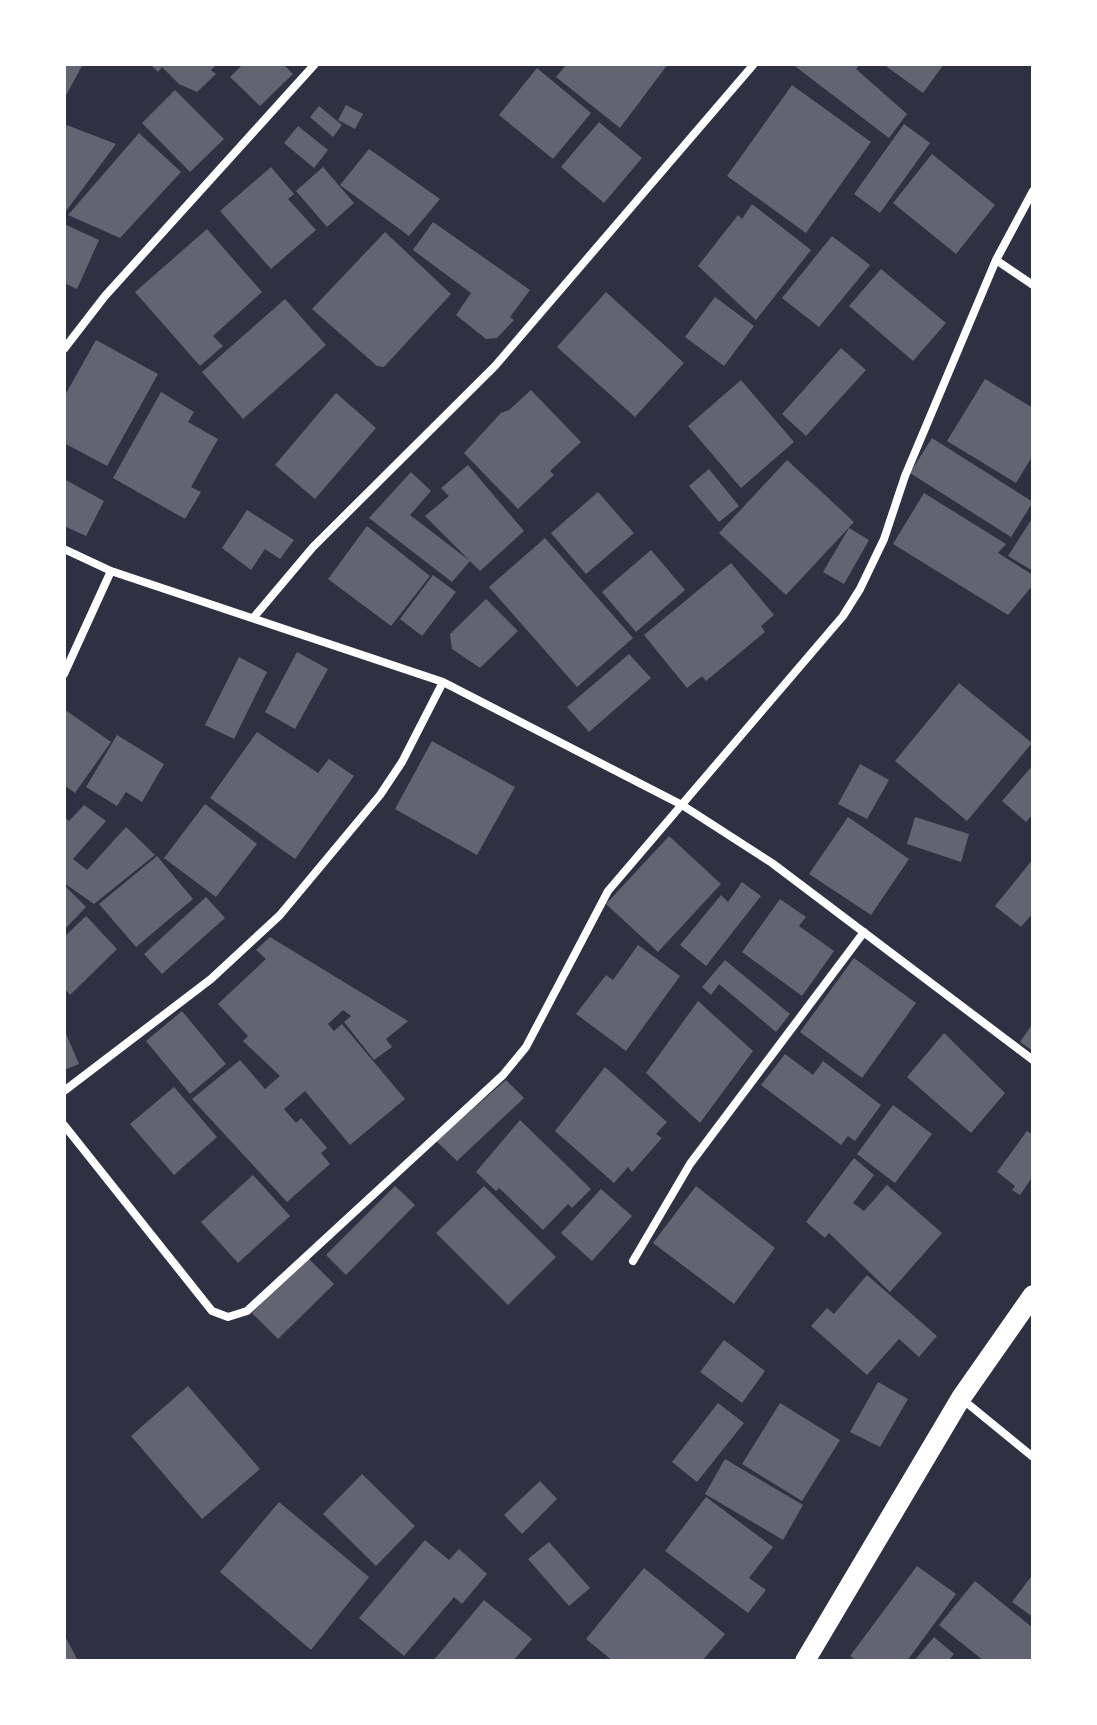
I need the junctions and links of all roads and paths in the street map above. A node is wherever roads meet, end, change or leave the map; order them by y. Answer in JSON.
{"nodes":[{"id":1,"x":315,"y":64,"type":"edge"},
{"id":2,"x":754,"y":64,"type":"edge"},
{"id":3,"x":1033,"y":191,"type":"edge"},
{"id":4,"x":996,"y":260,"type":"junction"},
{"id":5,"x":1033,"y":285,"type":"edge"},
{"id":6,"x":64,"y":349,"type":"edge"},
{"id":7,"x":64,"y":549,"type":"edge"},
{"id":8,"x":111,"y":571,"type":"junction"},
{"id":9,"x":254,"y":617,"type":"junction"},
{"id":10,"x":64,"y":674,"type":"edge"},
{"id":11,"x":443,"y":682,"type":"junction"},
{"id":12,"x":682,"y":805,"type":"junction"},
{"id":13,"x":864,"y":932,"type":"junction"},
{"id":14,"x":1033,"y":1060,"type":"edge"},
{"id":15,"x":64,"y":1091,"type":"edge"},
{"id":16,"x":64,"y":1125,"type":"edge"},
{"id":17,"x":633,"y":1261,"type":"dead end"},
{"id":18,"x":1033,"y":1295,"type":"edge"},
{"id":19,"x":961,"y":1398,"type":"junction"},
{"id":20,"x":1033,"y":1457,"type":"edge"},
{"id":21,"x":812,"y":1658,"type":"edge"}],
"edges":[{"from":1,"to":6,"type":"street"},
{"from":2,"to":9,"type":"street"},
{"from":3,"to":4,"type":"street"},
{"from":4,"to":5,"type":"street"},
{"from":4,"to":12,"type":"street"},
{"from":7,"to":8,"type":"street"},
{"from":8,"to":9,"type":"street"},
{"from":8,"to":10,"type":"street"},
{"from":9,"to":11,"type":"street"},
{"from":11,"to":12,"type":"street"},
{"from":11,"to":15,"type":"street"},
{"from":12,"to":13,"type":"street"},
{"from":12,"to":16,"type":"street"},
{"from":13,"to":14,"type":"street"},
{"from":13,"to":17,"type":"street"},
{"from":18,"to":19,"type":"main road"},
{"from":19,"to":20,"type":"street"},
{"from":19,"to":21,"type":"main road"}]}
